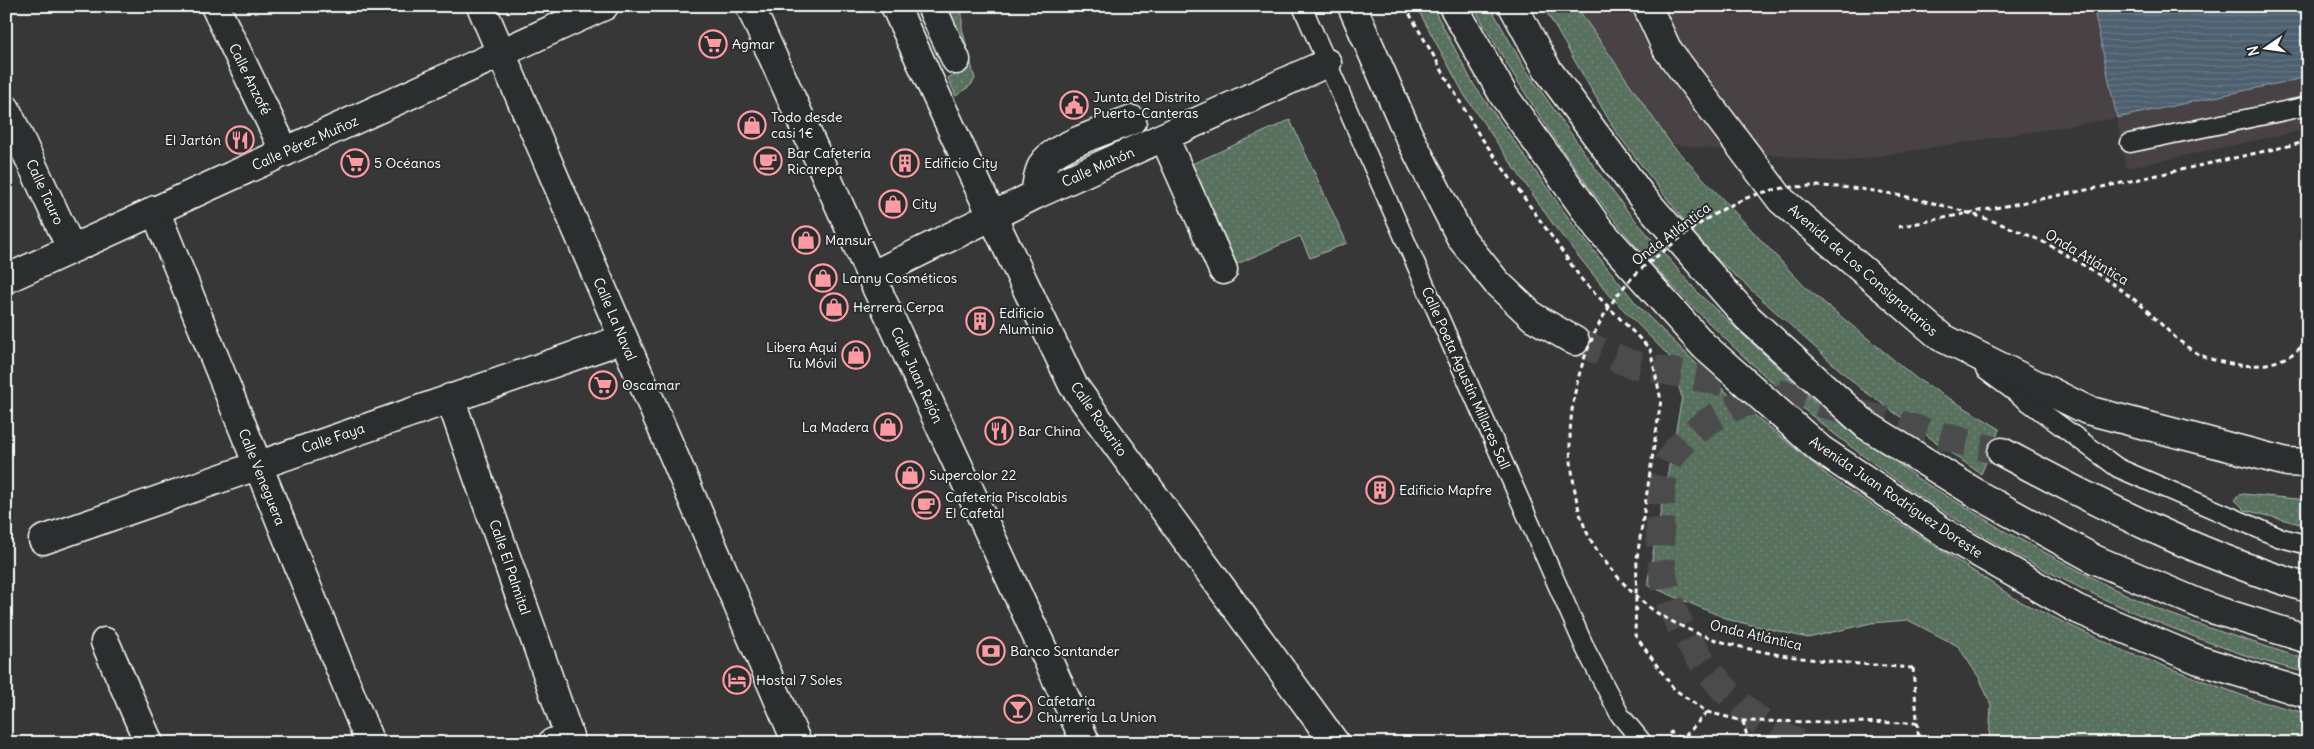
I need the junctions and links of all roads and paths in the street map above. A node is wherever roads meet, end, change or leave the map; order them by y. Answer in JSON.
{"nodes":[{"id":1,"x":216,"y":6,"type":"edge"},
{"id":2,"x":481,"y":6,"type":"edge"},
{"id":3,"x":604,"y":6,"type":"edge"},
{"id":4,"x":750,"y":6,"type":"edge"},
{"id":5,"x":895,"y":6,"type":"edge"},
{"id":6,"x":931,"y":6,"type":"edge"},
{"id":7,"x":1302,"y":6,"type":"edge"},
{"id":8,"x":1352,"y":6,"type":"edge"},
{"id":9,"x":1404,"y":6,"type":"edge"},
{"id":10,"x":1453,"y":6,"type":"edge"},
{"id":11,"x":1513,"y":6,"type":"edge"},
{"id":12,"x":1647,"y":6,"type":"edge"},
{"id":13,"x":502,"y":54,"type":"junction"},
{"id":14,"x":956,"y":60,"type":"dead end"},
{"id":15,"x":1328,"y":63,"type":"junction"},
{"id":16,"x":2308,"y":106,"type":"edge"},
{"id":17,"x":6,"y":109,"type":"edge"},
{"id":18,"x":1132,"y":120,"type":"dead end"},
{"id":19,"x":1164,"y":137,"type":"junction"},
{"id":20,"x":2307,"y":142,"type":"edge"},
{"id":21,"x":2130,"y":143,"type":"dead end"},
{"id":22,"x":2308,"y":150,"type":"edge"},
{"id":23,"x":285,"y":152,"type":"junction"},
{"id":24,"x":1035,"y":195,"type":"junction"},
{"id":25,"x":155,"y":210,"type":"junction"},
{"id":26,"x":992,"y":216,"type":"junction"},
{"id":27,"x":1898,"y":227,"type":"dead end"},
{"id":28,"x":71,"y":248,"type":"junction"},
{"id":29,"x":1223,"y":270,"type":"dead end"},
{"id":30,"x":871,"y":276,"type":"junction"},
{"id":31,"x":6,"y":279,"type":"edge"},
{"id":32,"x":1941,"y":337,"type":"junction"},
{"id":33,"x":623,"y":339,"type":"junction"},
{"id":34,"x":2308,"y":340,"type":"edge"},
{"id":35,"x":1575,"y":341,"type":"tunnel mouth"},
{"id":36,"x":450,"y":398,"type":"junction"},
{"id":37,"x":2002,"y":452,"type":"tunnel mouth"},
{"id":38,"x":2308,"y":463,"type":"edge"},
{"id":39,"x":257,"y":464,"type":"junction"},
{"id":40,"x":43,"y":540,"type":"dead end"},
{"id":41,"x":2308,"y":545,"type":"edge"},
{"id":42,"x":2308,"y":588,"type":"edge"},
{"id":43,"x":2308,"y":638,"type":"edge"},
{"id":44,"x":105,"y":642,"type":"dead end"},
{"id":45,"x":2308,"y":694,"type":"edge"},
{"id":46,"x":1707,"y":712,"type":"junction"},
{"id":47,"x":1743,"y":721,"type":"junction"},
{"id":48,"x":1919,"y":723,"type":"junction"},
{"id":49,"x":1671,"y":732,"type":"dead end"},
{"id":50,"x":560,"y":739,"type":"edge"},
{"id":51,"x":1681,"y":741,"type":"edge"},
{"id":52,"x":1084,"y":742,"type":"edge"},
{"id":53,"x":149,"y":743,"type":"edge"},
{"id":54,"x":370,"y":743,"type":"edge"},
{"id":55,"x":797,"y":743,"type":"edge"},
{"id":56,"x":1335,"y":743,"type":"edge"},
{"id":57,"x":1642,"y":743,"type":"edge"},
{"id":58,"x":1686,"y":743,"type":"edge"},
{"id":59,"x":1766,"y":743,"type":"edge"},
{"id":60,"x":1919,"y":743,"type":"edge"}],
"edges":[{"from":1,"to":23,"type":"main road","name":"Calle Anzofé"},
{"from":2,"to":13,"type":"main road","name":"Calle La Naval"},
{"from":3,"to":13,"type":"main road","name":"Calle Pérez Muñoz"},
{"from":4,"to":30,"type":"main road","name":"Calle Juan Rejón"},
{"from":5,"to":26,"type":"main road","name":"Calle Rosarito"},
{"from":6,"to":14,"type":"main road"},
{"from":7,"to":15,"type":"lane","name":"Calle Poeta Agustín Millares Sall"},
{"from":8,"to":35,"type":"main road"},
{"from":9,"to":46,"type":"path"},
{"from":10,"to":45,"type":"main road","name":"Avenida Juan Rodríguez Doreste"},
{"from":11,"to":43,"type":"main road"},
{"from":12,"to":32,"type":"main road","name":"Avenida de Los Consignatarios"},
{"from":13,"to":23,"type":"main road","name":"Calle Pérez Muñoz"},
{"from":13,"to":33,"type":"main road","name":"Calle La Naval"},
{"from":15,"to":19,"type":"main road","name":"Calle Mahón"},
{"from":15,"to":57,"type":"lane","name":"Calle Poeta Agustín Millares Sall"},
{"from":16,"to":21,"type":"lane"},
{"from":17,"to":28,"type":"main road","name":"Calle Tauro"},
{"from":18,"to":24,"type":"main road"},
{"from":19,"to":24,"type":"main road","name":"Calle Mahón"},
{"from":19,"to":29,"type":"main road"},
{"from":20,"to":22,"type":"path"},
{"from":20,"to":27,"type":"path"},
{"from":23,"to":25,"type":"main road","name":"Calle Pérez Muñoz"},
{"from":24,"to":26,"type":"main road","name":"Calle Mahón"},
{"from":25,"to":28,"type":"main road","name":"Calle Pérez Muñoz"},
{"from":25,"to":39,"type":"main road","name":"Calle Veneguera"},
{"from":26,"to":30,"type":"main road","name":"Calle Mahón"},
{"from":26,"to":56,"type":"main road","name":"Calle Rosarito"},
{"from":28,"to":31,"type":"main road","name":"Calle Pérez Muñoz"},
{"from":30,"to":52,"type":"main road","name":"Calle Juan Rejón"},
{"from":32,"to":38,"type":"main road","name":"Avenida de Los Consignatarios"},
{"from":32,"to":41,"type":"lane"},
{"from":33,"to":36,"type":"main road","name":"Calle Faya"},
{"from":33,"to":55,"type":"main road","name":"Calle La Naval"},
{"from":34,"to":48,"type":"path","name":"Onda Atlántica","bridge":true},
{"from":36,"to":39,"type":"main road","name":"Calle Faya"},
{"from":36,"to":50,"type":"main road","name":"Calle El Palmital"},
{"from":37,"to":42,"type":"main road"},
{"from":39,"to":40,"type":"main road","name":"Calle Faya"},
{"from":39,"to":54,"type":"main road","name":"Calle Veneguera"},
{"from":44,"to":53,"type":"main road"},
{"from":46,"to":47,"type":"path"},
{"from":46,"to":51,"type":"path"},
{"from":47,"to":48,"type":"path"},
{"from":47,"to":59,"type":"path"},
{"from":48,"to":60,"type":"path"},
{"from":49,"to":51,"type":"path"},
{"from":51,"to":58,"type":"path"}]}
